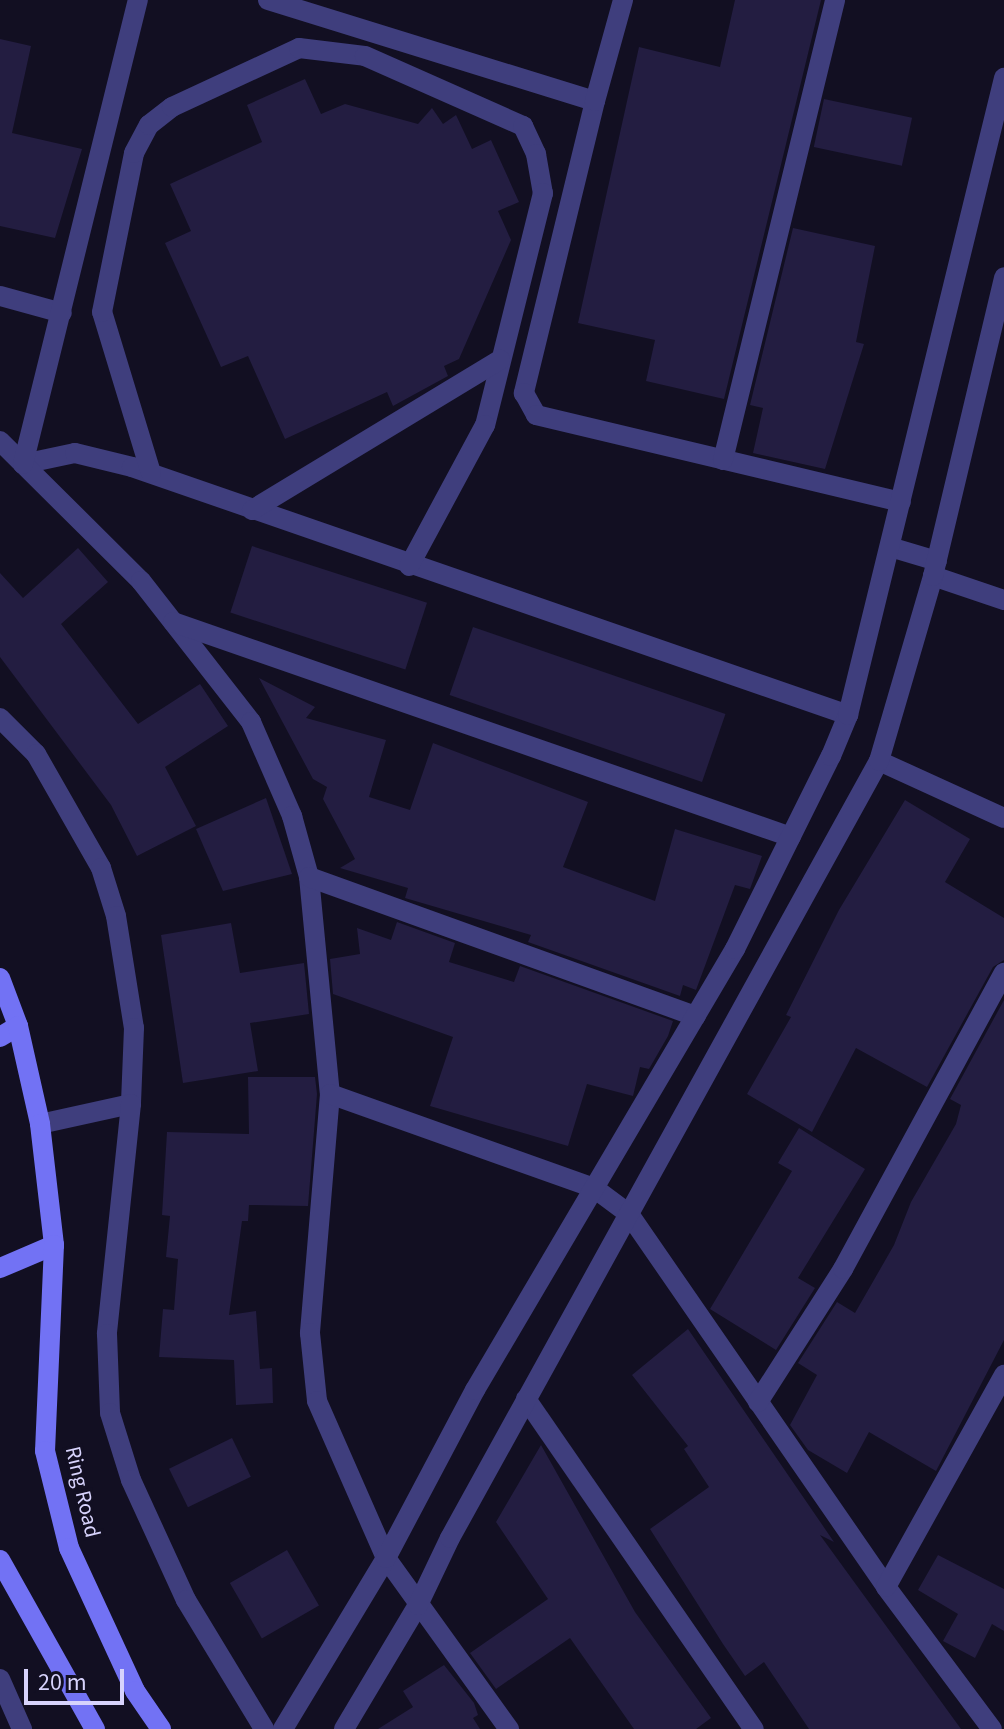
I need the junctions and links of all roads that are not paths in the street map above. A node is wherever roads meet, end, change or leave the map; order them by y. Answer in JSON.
{"nodes":[{"id":1,"x":138,"y":0,"type":"edge"},
{"id":2,"x":268,"y":0,"type":"edge"},
{"id":3,"x":623,"y":0,"type":"edge"},
{"id":4,"x":835,"y":0,"type":"edge"},
{"id":5,"x":1004,"y":78,"type":"edge"},
{"id":6,"x":595,"y":101,"type":"junction"},
{"id":7,"x":1004,"y":277,"type":"edge"},
{"id":8,"x":0,"y":296,"type":"edge"},
{"id":9,"x":62,"y":313,"type":"junction"},
{"id":10,"x":500,"y":360,"type":"junction"},
{"id":11,"x":0,"y":441,"type":"edge"},
{"id":12,"x":723,"y":460,"type":"junction"},
{"id":13,"x":23,"y":464,"type":"junction"},
{"id":14,"x":151,"y":473,"type":"junction"},
{"id":15,"x":901,"y":502,"type":"junction"},
{"id":16,"x":252,"y":510,"type":"junction"},
{"id":17,"x":890,"y":547,"type":"junction"},
{"id":18,"x":409,"y":566,"type":"junction"},
{"id":19,"x":935,"y":568,"type":"junction"},
{"id":20,"x":1004,"y":600,"type":"edge"},
{"id":21,"x":173,"y":622,"type":"junction"},
{"id":22,"x":848,"y":715,"type":"junction"},
{"id":23,"x":0,"y":718,"type":"edge"},
{"id":24,"x":879,"y":761,"type":"junction"},
{"id":25,"x":1004,"y":818,"type":"edge"},
{"id":26,"x":791,"y":837,"type":"junction"},
{"id":27,"x":309,"y":877,"type":"junction"},
{"id":28,"x":1004,"y":973,"type":"edge"},
{"id":29,"x":0,"y":978,"type":"edge"},
{"id":30,"x":696,"y":1016,"type":"junction"},
{"id":31,"x":18,"y":1026,"type":"junction"},
{"id":32,"x":0,"y":1037,"type":"edge"},
{"id":33,"x":330,"y":1094,"type":"junction"},
{"id":34,"x":131,"y":1104,"type":"junction"},
{"id":35,"x":40,"y":1124,"type":"junction"},
{"id":36,"x":594,"y":1188,"type":"junction"},
{"id":37,"x":629,"y":1214,"type":"junction"},
{"id":38,"x":54,"y":1245,"type":"junction"},
{"id":39,"x":0,"y":1268,"type":"edge"},
{"id":40,"x":1004,"y":1375,"type":"edge"},
{"id":41,"x":526,"y":1399,"type":"junction"},
{"id":42,"x":758,"y":1402,"type":"junction"},
{"id":43,"x":386,"y":1558,"type":"junction"},
{"id":44,"x":0,"y":1560,"type":"edge"},
{"id":45,"x":886,"y":1587,"type":"junction"},
{"id":46,"x":418,"y":1605,"type":"junction"},
{"id":47,"x":0,"y":1679,"type":"edge"},
{"id":48,"x":22,"y":1729,"type":"edge"},
{"id":49,"x":95,"y":1729,"type":"edge"},
{"id":50,"x":161,"y":1729,"type":"edge"},
{"id":51,"x":264,"y":1729,"type":"edge"},
{"id":52,"x":283,"y":1729,"type":"edge"},
{"id":53,"x":344,"y":1729,"type":"edge"},
{"id":54,"x":509,"y":1729,"type":"edge"},
{"id":55,"x":754,"y":1729,"type":"edge"},
{"id":56,"x":992,"y":1729,"type":"edge"}],
"edges":[{"from":1,"to":9,"type":"street"},
{"from":2,"to":6,"type":"street"},
{"from":3,"to":6,"type":"street"},
{"from":4,"to":12,"type":"street"},
{"from":5,"to":15,"type":"street"},
{"from":6,"to":12,"type":"street"},
{"from":7,"to":19,"type":"street"},
{"from":8,"to":9,"type":"street"},
{"from":9,"to":13,"type":"street"},
{"from":10,"to":14,"type":"street"},
{"from":10,"to":16,"type":"street"},
{"from":10,"to":18,"type":"street"},
{"from":11,"to":13,"type":"street"},
{"from":12,"to":15,"type":"street"},
{"from":13,"to":14,"type":"street"},
{"from":13,"to":21,"type":"street"},
{"from":14,"to":16,"type":"street"},
{"from":15,"to":17,"type":"street"},
{"from":16,"to":18,"type":"street"},
{"from":17,"to":19,"type":"street"},
{"from":17,"to":22,"type":"street"},
{"from":18,"to":22,"type":"street"},
{"from":19,"to":20,"type":"street"},
{"from":19,"to":24,"type":"street"},
{"from":21,"to":26,"type":"street"},
{"from":21,"to":27,"type":"street"},
{"from":22,"to":26,"type":"street"},
{"from":23,"to":34,"type":"street"},
{"from":24,"to":25,"type":"street"},
{"from":24,"to":37,"type":"street"},
{"from":26,"to":30,"type":"street"},
{"from":27,"to":30,"type":"street"},
{"from":27,"to":33,"type":"street"},
{"from":28,"to":42,"type":"street"},
{"from":29,"to":31,"type":"main road","name":"Ring Road"},
{"from":30,"to":36,"type":"street"},
{"from":31,"to":32,"type":"main road"},
{"from":31,"to":35,"type":"main road","name":"Ring Road"},
{"from":33,"to":36,"type":"street"},
{"from":33,"to":43,"type":"street"},
{"from":34,"to":35,"type":"street"},
{"from":34,"to":51,"type":"street"},
{"from":35,"to":38,"type":"main road","name":"Ring Road"},
{"from":36,"to":37,"type":"street"},
{"from":36,"to":43,"type":"street"},
{"from":37,"to":41,"type":"street"},
{"from":37,"to":42,"type":"street"},
{"from":38,"to":39,"type":"main road"},
{"from":38,"to":50,"type":"main road","name":"Ring Road"},
{"from":40,"to":45,"type":"street"},
{"from":41,"to":46,"type":"street"},
{"from":41,"to":55,"type":"street"},
{"from":42,"to":45,"type":"street"},
{"from":43,"to":46,"type":"street"},
{"from":43,"to":52,"type":"street"},
{"from":44,"to":49,"type":"main road"},
{"from":45,"to":56,"type":"street"},
{"from":46,"to":53,"type":"street"},
{"from":46,"to":54,"type":"street"},
{"from":47,"to":48,"type":"street"}]}
